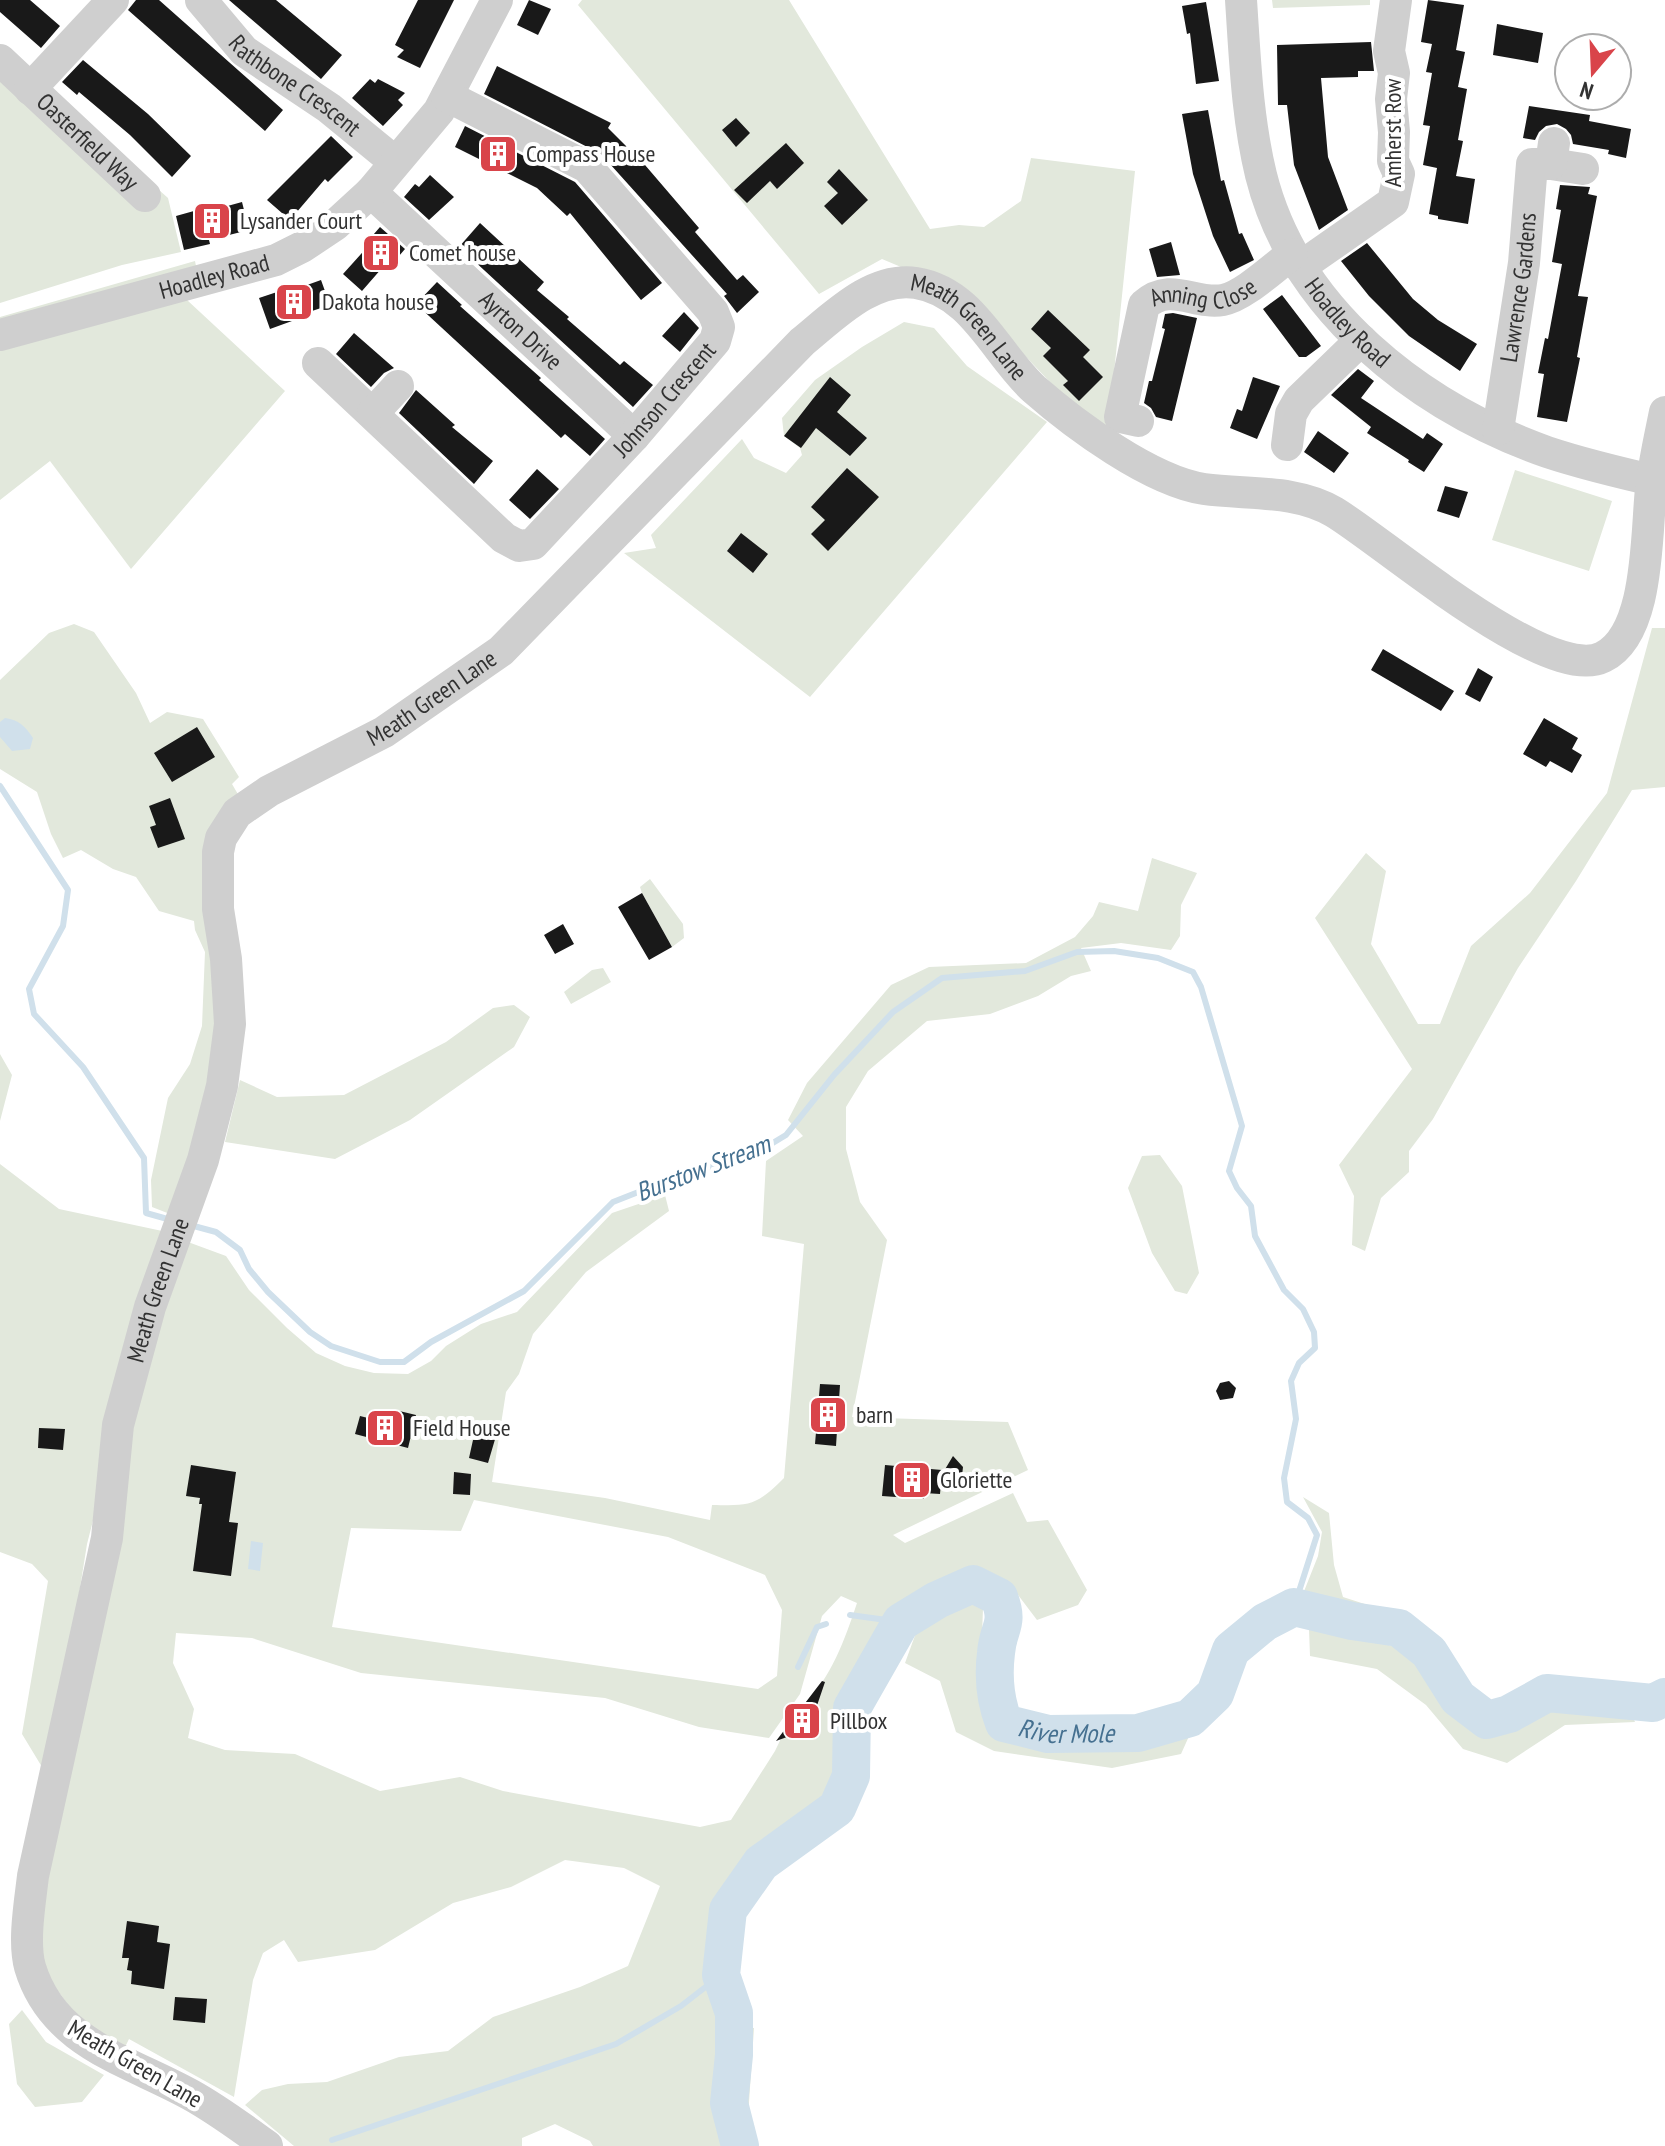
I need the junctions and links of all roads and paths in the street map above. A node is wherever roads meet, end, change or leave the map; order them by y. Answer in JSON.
{"nodes":[{"id":1,"x":113,"y":0,"type":"edge"},
{"id":2,"x":201,"y":0,"type":"edge"},
{"id":3,"x":497,"y":0,"type":"edge"},
{"id":4,"x":1241,"y":0,"type":"edge"},
{"id":5,"x":1396,"y":0,"type":"edge"},
{"id":6,"x":0,"y":60,"type":"edge"},
{"id":7,"x":30,"y":89,"type":"junction"},
{"id":8,"x":447,"y":96,"type":"junction"},
{"id":9,"x":395,"y":162,"type":"junction"},
{"id":10,"x":1583,"y":169,"type":"dead end"},
{"id":11,"x":371,"y":192,"type":"junction"},
{"id":12,"x":145,"y":196,"type":"dead end"},
{"id":13,"x":1296,"y":261,"type":"junction"},
{"id":14,"x":0,"y":335,"type":"edge"},
{"id":15,"x":1361,"y":340,"type":"junction"},
{"id":16,"x":318,"y":363,"type":"dead end"},
{"id":17,"x":398,"y":386,"type":"dead end"},
{"id":18,"x":1665,"y":412,"type":"edge"},
{"id":19,"x":373,"y":413,"type":"junction"},
{"id":20,"x":1138,"y":421,"type":"dead end"},
{"id":21,"x":1498,"y":430,"type":"junction"},
{"id":22,"x":634,"y":436,"type":"junction"},
{"id":23,"x":1287,"y":445,"type":"dead end"},
{"id":24,"x":1659,"y":481,"type":"edge"},
{"id":25,"x":267,"y":2146,"type":"edge"}],
"edges":[{"from":1,"to":7,"type":"street","name":"Oasterfield Way"},
{"from":2,"to":9,"type":"street","name":"Rathbone Crescent"},
{"from":3,"to":8,"type":"street","name":"Hoadley Road"},
{"from":4,"to":13,"type":"street","name":"Hoadley Road"},
{"from":5,"to":13,"type":"street","name":"Amherst Row"},
{"from":6,"to":7,"type":"street","name":"Oasterfield Way"},
{"from":7,"to":12,"type":"street","name":"Oasterfield Way"},
{"from":8,"to":9,"type":"street","name":"Hoadley Road"},
{"from":8,"to":22,"type":"street","name":"Johnson Crescent"},
{"from":9,"to":11,"type":"street","name":"Hoadley Road"},
{"from":10,"to":21,"type":"street","name":"Lawrence Gardens"},
{"from":11,"to":14,"type":"street","name":"Hoadley Road"},
{"from":11,"to":22,"type":"street","name":"Ayrton Drive"},
{"from":13,"to":15,"type":"street","name":"Hoadley Road"},
{"from":13,"to":20,"type":"street","name":"Anning Close"},
{"from":15,"to":21,"type":"street","name":"Hoadley Road"},
{"from":15,"to":23,"type":"street"},
{"from":16,"to":19,"type":"street","name":"Johnson Crescent"},
{"from":17,"to":19,"type":"street"},
{"from":18,"to":24,"type":"street","name":"Meath Green Lane"},
{"from":19,"to":22,"type":"street","name":"Johnson Crescent"},
{"from":21,"to":24,"type":"street","name":"Hoadley Road"},
{"from":24,"to":25,"type":"street","name":"Meath Green Lane"}]}
